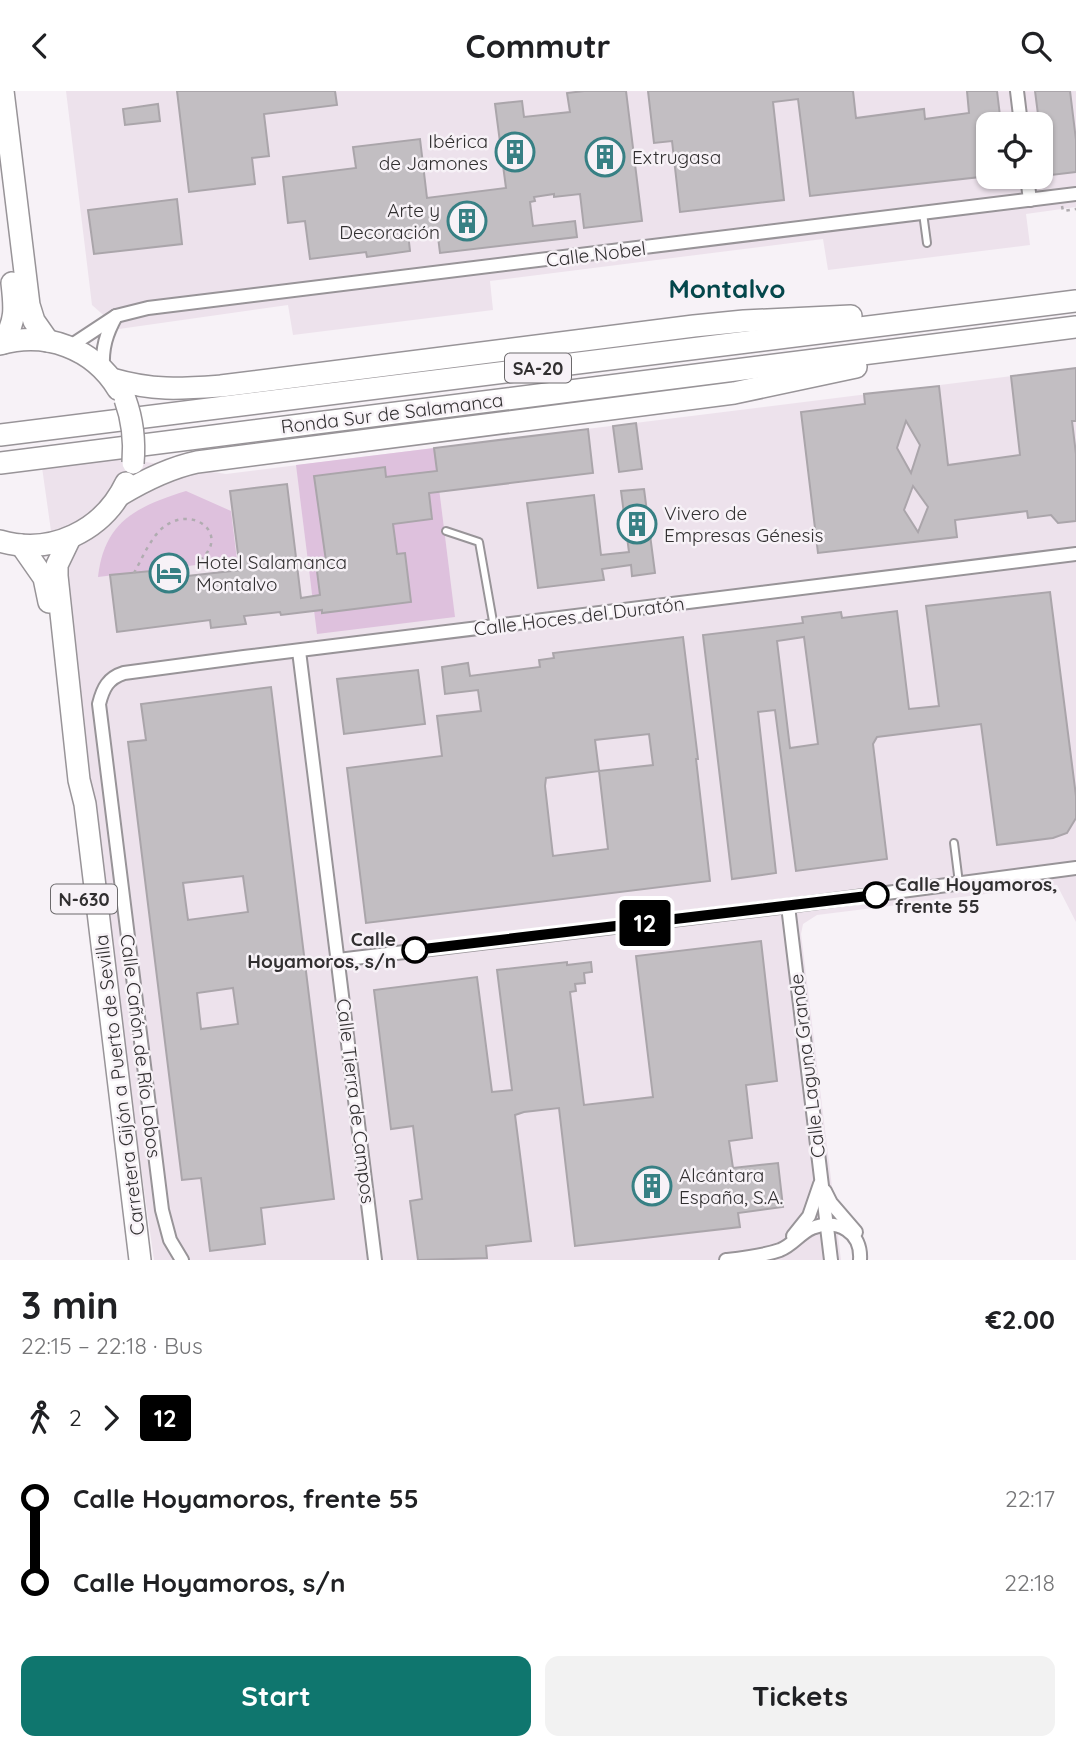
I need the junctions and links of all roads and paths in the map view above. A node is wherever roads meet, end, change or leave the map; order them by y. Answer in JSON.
{"nodes":[{"id":1,"x":2,"y":91,"type":"edge"},
{"id":2,"x":1017,"y":91,"type":"edge"},
{"id":3,"x":1020,"y":112,"type":"edge"},
{"id":4,"x":0,"y":173,"type":"edge"},
{"id":5,"x":1029,"y":189,"type":"edge"},
{"id":6,"x":1076,"y":194,"type":"edge"},
{"id":7,"x":1030,"y":199,"type":"junction"},
{"id":8,"x":1076,"y":209,"type":"edge"},
{"id":9,"x":1067,"y":211,"type":"dead end"},
{"id":10,"x":923,"y":213,"type":"junction"},
{"id":11,"x":927,"y":243,"type":"dead end"},
{"id":12,"x":1076,"y":301,"type":"edge"},
{"id":13,"x":1032,"y":307,"type":"junction"},
{"id":14,"x":116,"y":316,"type":"junction"},
{"id":15,"x":1076,"y":327,"type":"edge"},
{"id":16,"x":1040,"y":331,"type":"junction"},
{"id":17,"x":48,"y":341,"type":"junction"},
{"id":18,"x":1,"y":344,"type":"edge"},
{"id":19,"x":69,"y":347,"type":"junction"},
{"id":20,"x":108,"y":374,"type":"junction"},
{"id":21,"x":0,"y":435,"type":"edge"},
{"id":22,"x":0,"y":463,"type":"edge"},
{"id":23,"x":120,"y":495,"type":"junction"},
{"id":24,"x":446,"y":531,"type":"dead end"},
{"id":25,"x":70,"y":538,"type":"junction"},
{"id":26,"x":0,"y":541,"type":"edge"},
{"id":27,"x":21,"y":545,"type":"junction"},
{"id":28,"x":1076,"y":554,"type":"edge"},
{"id":29,"x":196,"y":563,"type":"dead end"},
{"id":30,"x":134,"y":573,"type":"dead end"},
{"id":31,"x":494,"y":627,"type":"junction"},
{"id":32,"x":299,"y":651,"type":"junction"},
{"id":33,"x":99,"y":703,"type":"joint"},
{"id":34,"x":954,"y":843,"type":"dead end"},
{"id":35,"x":1074,"y":867,"type":"edge"},
{"id":36,"x":959,"y":884,"type":"junction"},
{"id":37,"x":788,"y":906,"type":"junction"},
{"id":38,"x":338,"y":960,"type":"junction"},
{"id":39,"x":105,"y":1089,"type":"junction"},
{"id":40,"x":821,"y":1181,"type":"junction"},
{"id":41,"x":826,"y":1225,"type":"junction"},
{"id":42,"x":137,"y":1236,"type":"junction"},
{"id":43,"x":860,"y":1244,"type":"junction"},
{"id":44,"x":778,"y":1251,"type":"junction"},
{"id":45,"x":126,"y":1260,"type":"edge"},
{"id":46,"x":132,"y":1260,"type":"edge"},
{"id":47,"x":140,"y":1260,"type":"edge"},
{"id":48,"x":152,"y":1260,"type":"edge"},
{"id":49,"x":182,"y":1260,"type":"edge"},
{"id":50,"x":375,"y":1260,"type":"edge"},
{"id":51,"x":726,"y":1260,"type":"edge"},
{"id":52,"x":831,"y":1260,"type":"edge"},
{"id":53,"x":860,"y":1260,"type":"edge"}],
"edges":[{"from":1,"to":17,"type":"highway"},
{"from":2,"to":3,"type":"street"},
{"from":4,"to":18,"type":"highway"},
{"from":5,"to":7,"type":"street"},
{"from":6,"to":7,"type":"street","name":"Calle Nobel"},
{"from":7,"to":10,"type":"street","name":"Calle Nobel"},
{"from":8,"to":9,"type":"path"},
{"from":10,"to":11,"type":"lane"},
{"from":10,"to":14,"type":"street","name":"Calle Nobel"},
{"from":12,"to":13,"type":"highway","name":"Ronda Sur de Salamanca","number":"SA-20"},
{"from":13,"to":20,"type":"highway"},
{"from":13,"to":21,"type":"highway","name":"Ronda Sur de Salamanca","number":"SA-20"},
{"from":14,"to":19,"type":"street","name":"Calle Nobel"},
{"from":14,"to":20,"type":"street"},
{"from":15,"to":16,"type":"highway","name":"Ronda Sur de Salamanca","number":"SA-20"},
{"from":16,"to":22,"type":"highway","name":"Ronda Sur de Salamanca","number":"SA-20"},
{"from":16,"to":23,"type":"highway"},
{"from":17,"to":18,"type":"highway"},
{"from":17,"to":19,"type":"highway"},
{"from":19,"to":20,"type":"highway"},
{"from":20,"to":23,"type":"highway","bridge":true},
{"from":23,"to":25,"type":"highway"},
{"from":24,"to":31,"type":"lane"},
{"from":25,"to":27,"type":"highway"},
{"from":25,"to":42,"type":"highway","name":"Carretera Gijón a Puerto de Sevilla","number":"N-630"},
{"from":26,"to":27,"type":"highway"},
{"from":27,"to":39,"type":"highway","name":"Carretera Gijón a Puerto de Sevilla","number":"N-630"},
{"from":28,"to":31,"type":"street","name":"Calle Hoces del Duratón"},
{"from":29,"to":30,"type":"path"},
{"from":31,"to":32,"type":"street","name":"Calle Hoces del Duratón"},
{"from":32,"to":33,"type":"street","name":"Calle Hoces del Duratón"},
{"from":32,"to":38,"type":"street","name":"Calle Tierra de Campos"},
{"from":33,"to":49,"type":"street","name":"Calle Cañón de Río Lobos"},
{"from":34,"to":36,"type":"lane"},
{"from":35,"to":36,"type":"street"},
{"from":36,"to":37,"type":"street"},
{"from":37,"to":38,"type":"street"},
{"from":37,"to":40,"type":"street","name":"Calle Laguna Grande"},
{"from":38,"to":50,"type":"street","name":"Calle Tierra de Campos"},
{"from":39,"to":45,"type":"highway","name":"Carretera Gijón a Puerto de Sevilla","number":"N-630"},
{"from":39,"to":46,"type":"highway"},
{"from":40,"to":41,"type":"street","name":"Calle Laguna Grande"},
{"from":40,"to":43,"type":"street"},
{"from":40,"to":44,"type":"street"},
{"from":41,"to":43,"type":"street"},
{"from":41,"to":44,"type":"street"},
{"from":41,"to":52,"type":"street","name":"Calle Laguna Grande"},
{"from":42,"to":47,"type":"highway","name":"Carretera Gijón a Puerto de Sevilla","number":"N-630"},
{"from":42,"to":48,"type":"highway"},
{"from":43,"to":53,"type":"street"},
{"from":44,"to":51,"type":"street"}]}
